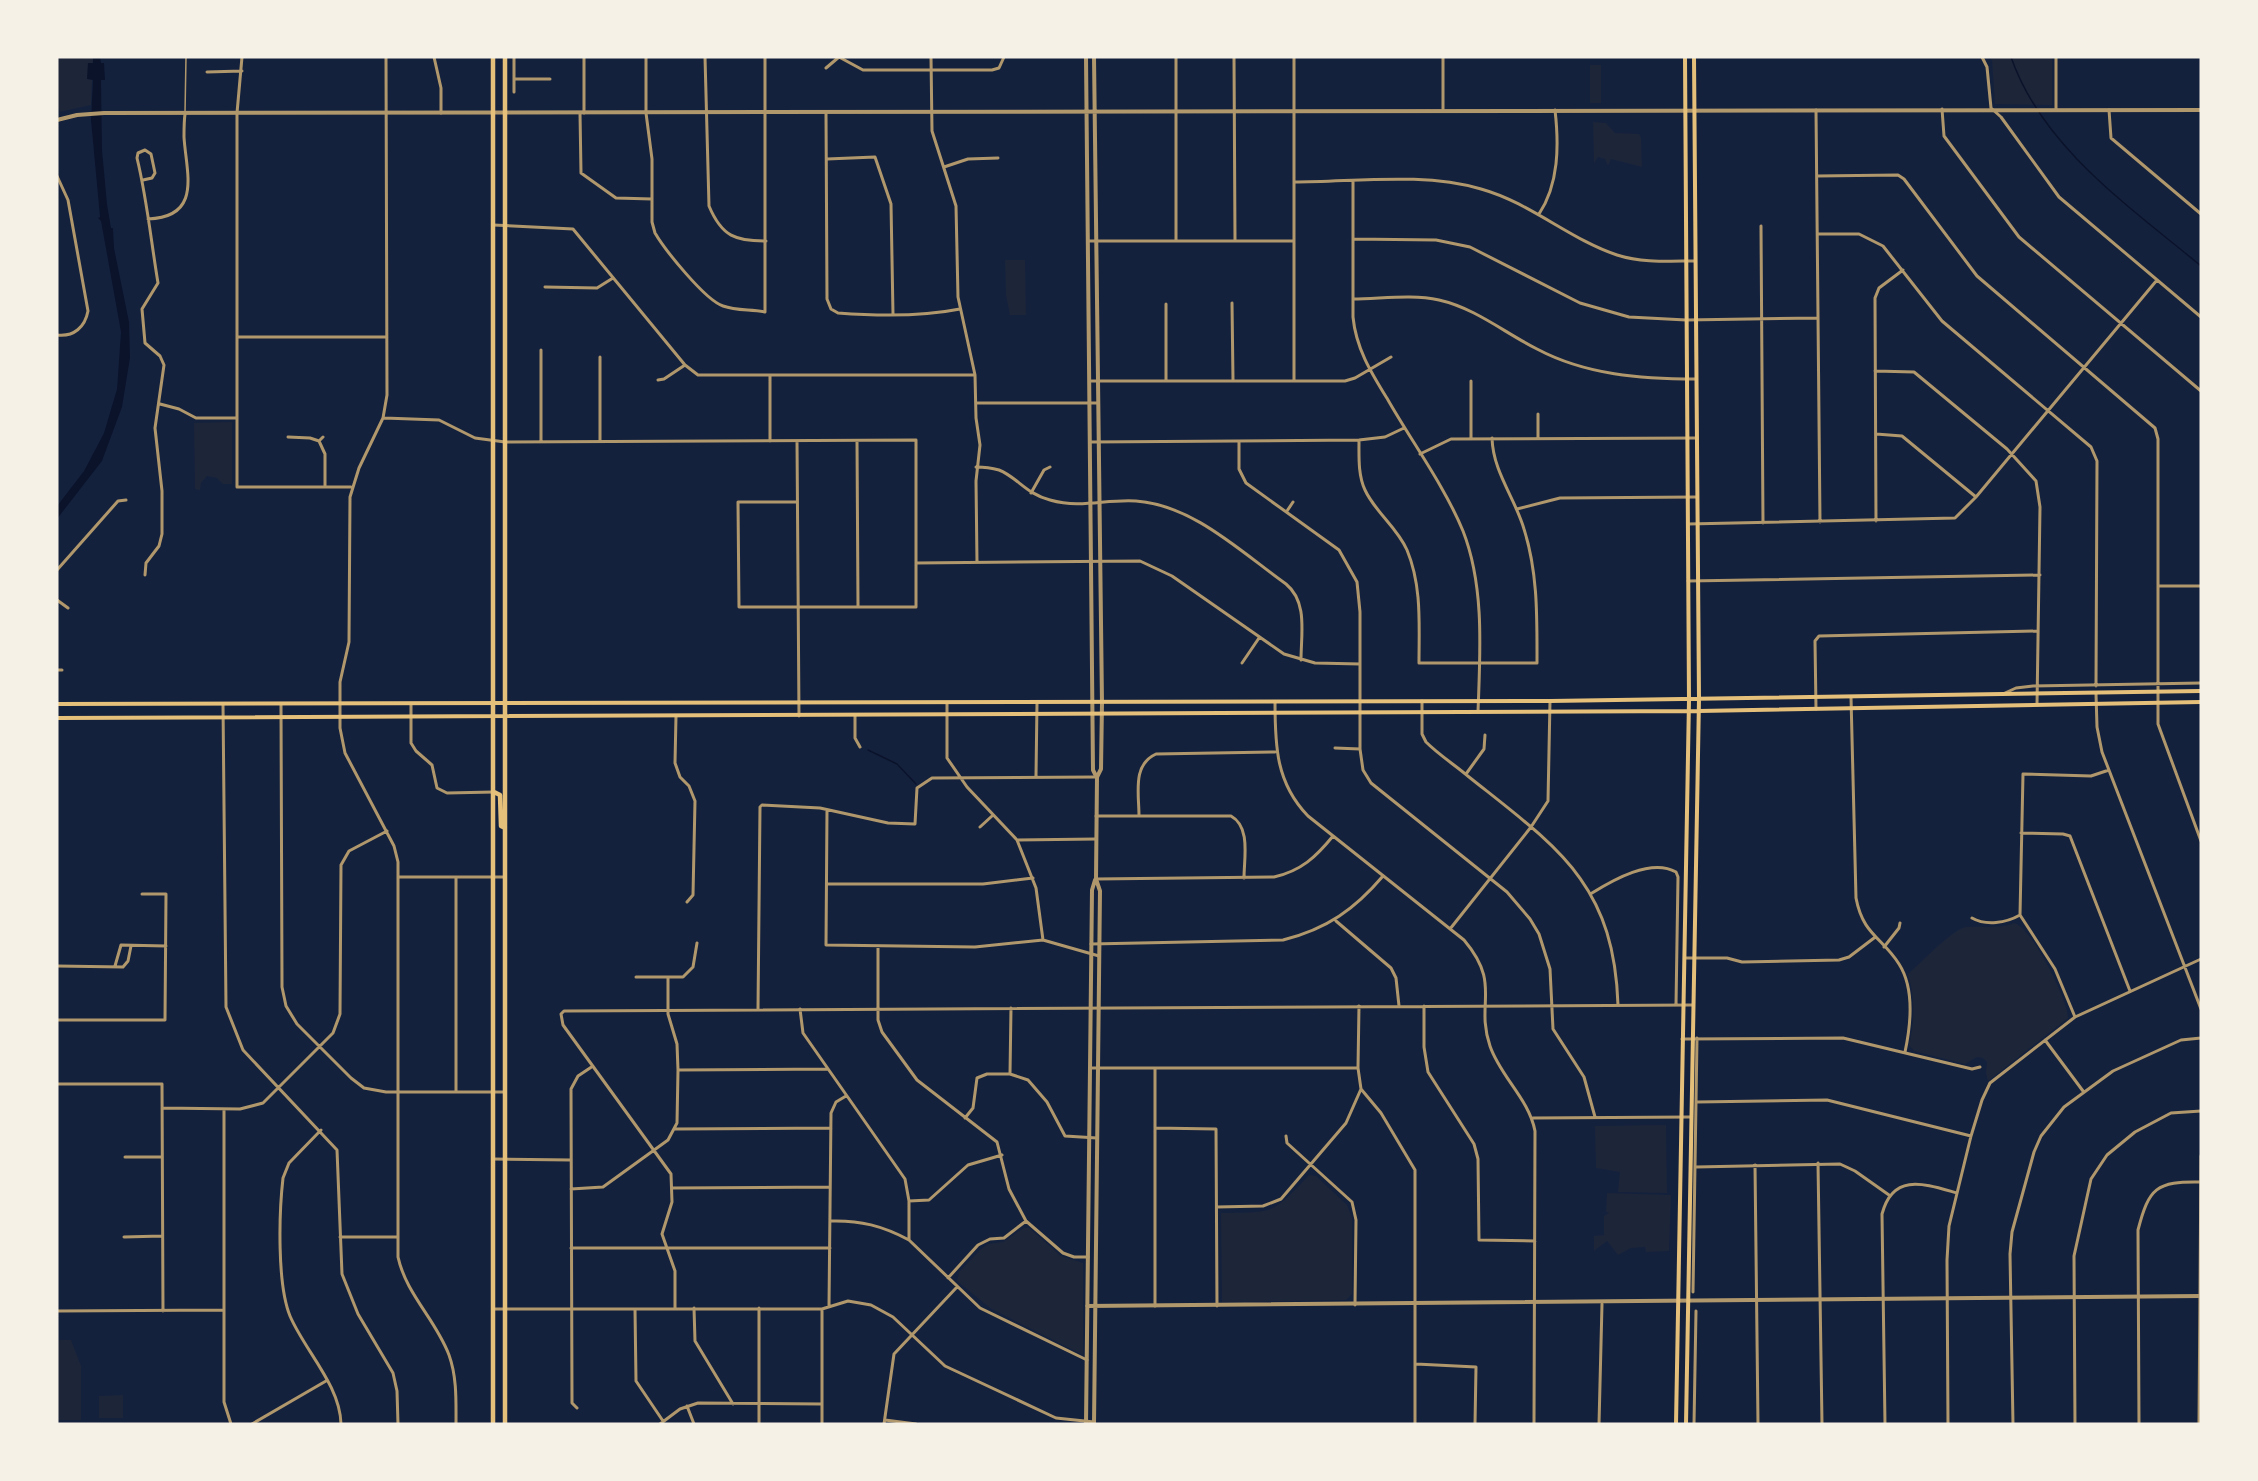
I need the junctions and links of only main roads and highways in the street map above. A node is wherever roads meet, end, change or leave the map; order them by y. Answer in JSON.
{"nodes":[{"id":1,"x":493,"y":57,"type":"edge"},
{"id":2,"x":505,"y":57,"type":"edge"},
{"id":3,"x":1685,"y":57,"type":"edge"},
{"id":4,"x":1694,"y":57,"type":"edge"},
{"id":5,"x":2201,"y":691,"type":"edge"},
{"id":6,"x":1699,"y":699,"type":"junction"},
{"id":7,"x":1689,"y":700,"type":"junction"},
{"id":8,"x":2201,"y":702,"type":"edge"},
{"id":9,"x":57,"y":704,"type":"edge"},
{"id":10,"x":495,"y":704,"type":"junction"},
{"id":11,"x":505,"y":705,"type":"junction"},
{"id":12,"x":1689,"y":711,"type":"junction"},
{"id":13,"x":1699,"y":711,"type":"junction"},
{"id":14,"x":495,"y":717,"type":"junction"},
{"id":15,"x":505,"y":717,"type":"junction"},
{"id":16,"x":57,"y":718,"type":"edge"},
{"id":17,"x":494,"y":792,"type":"junction"},
{"id":18,"x":505,"y":828,"type":"junction"},
{"id":19,"x":493,"y":1424,"type":"edge"},
{"id":20,"x":505,"y":1424,"type":"edge"},
{"id":21,"x":1676,"y":1424,"type":"edge"},
{"id":22,"x":1686,"y":1424,"type":"edge"}],
"edges":[{"from":1,"to":10,"type":"main road"},
{"from":2,"to":11,"type":"main road"},
{"from":3,"to":7,"type":"main road"},
{"from":4,"to":6,"type":"main road"},
{"from":5,"to":6,"type":"main road"},
{"from":6,"to":7,"type":"main road"},
{"from":6,"to":13,"type":"main road"},
{"from":7,"to":11,"type":"main road"},
{"from":7,"to":12,"type":"main road"},
{"from":8,"to":13,"type":"main road"},
{"from":9,"to":10,"type":"main road"},
{"from":10,"to":11,"type":"main road"},
{"from":10,"to":14,"type":"main road"},
{"from":11,"to":15,"type":"main road"},
{"from":12,"to":13,"type":"main road"},
{"from":12,"to":15,"type":"main road"},
{"from":12,"to":21,"type":"main road"},
{"from":13,"to":22,"type":"main road"},
{"from":14,"to":15,"type":"main road"},
{"from":14,"to":16,"type":"main road"},
{"from":14,"to":17,"type":"main road"},
{"from":15,"to":18,"type":"main road"},
{"from":17,"to":18,"type":"main road"},
{"from":17,"to":19,"type":"main road"},
{"from":18,"to":20,"type":"main road"}]}
